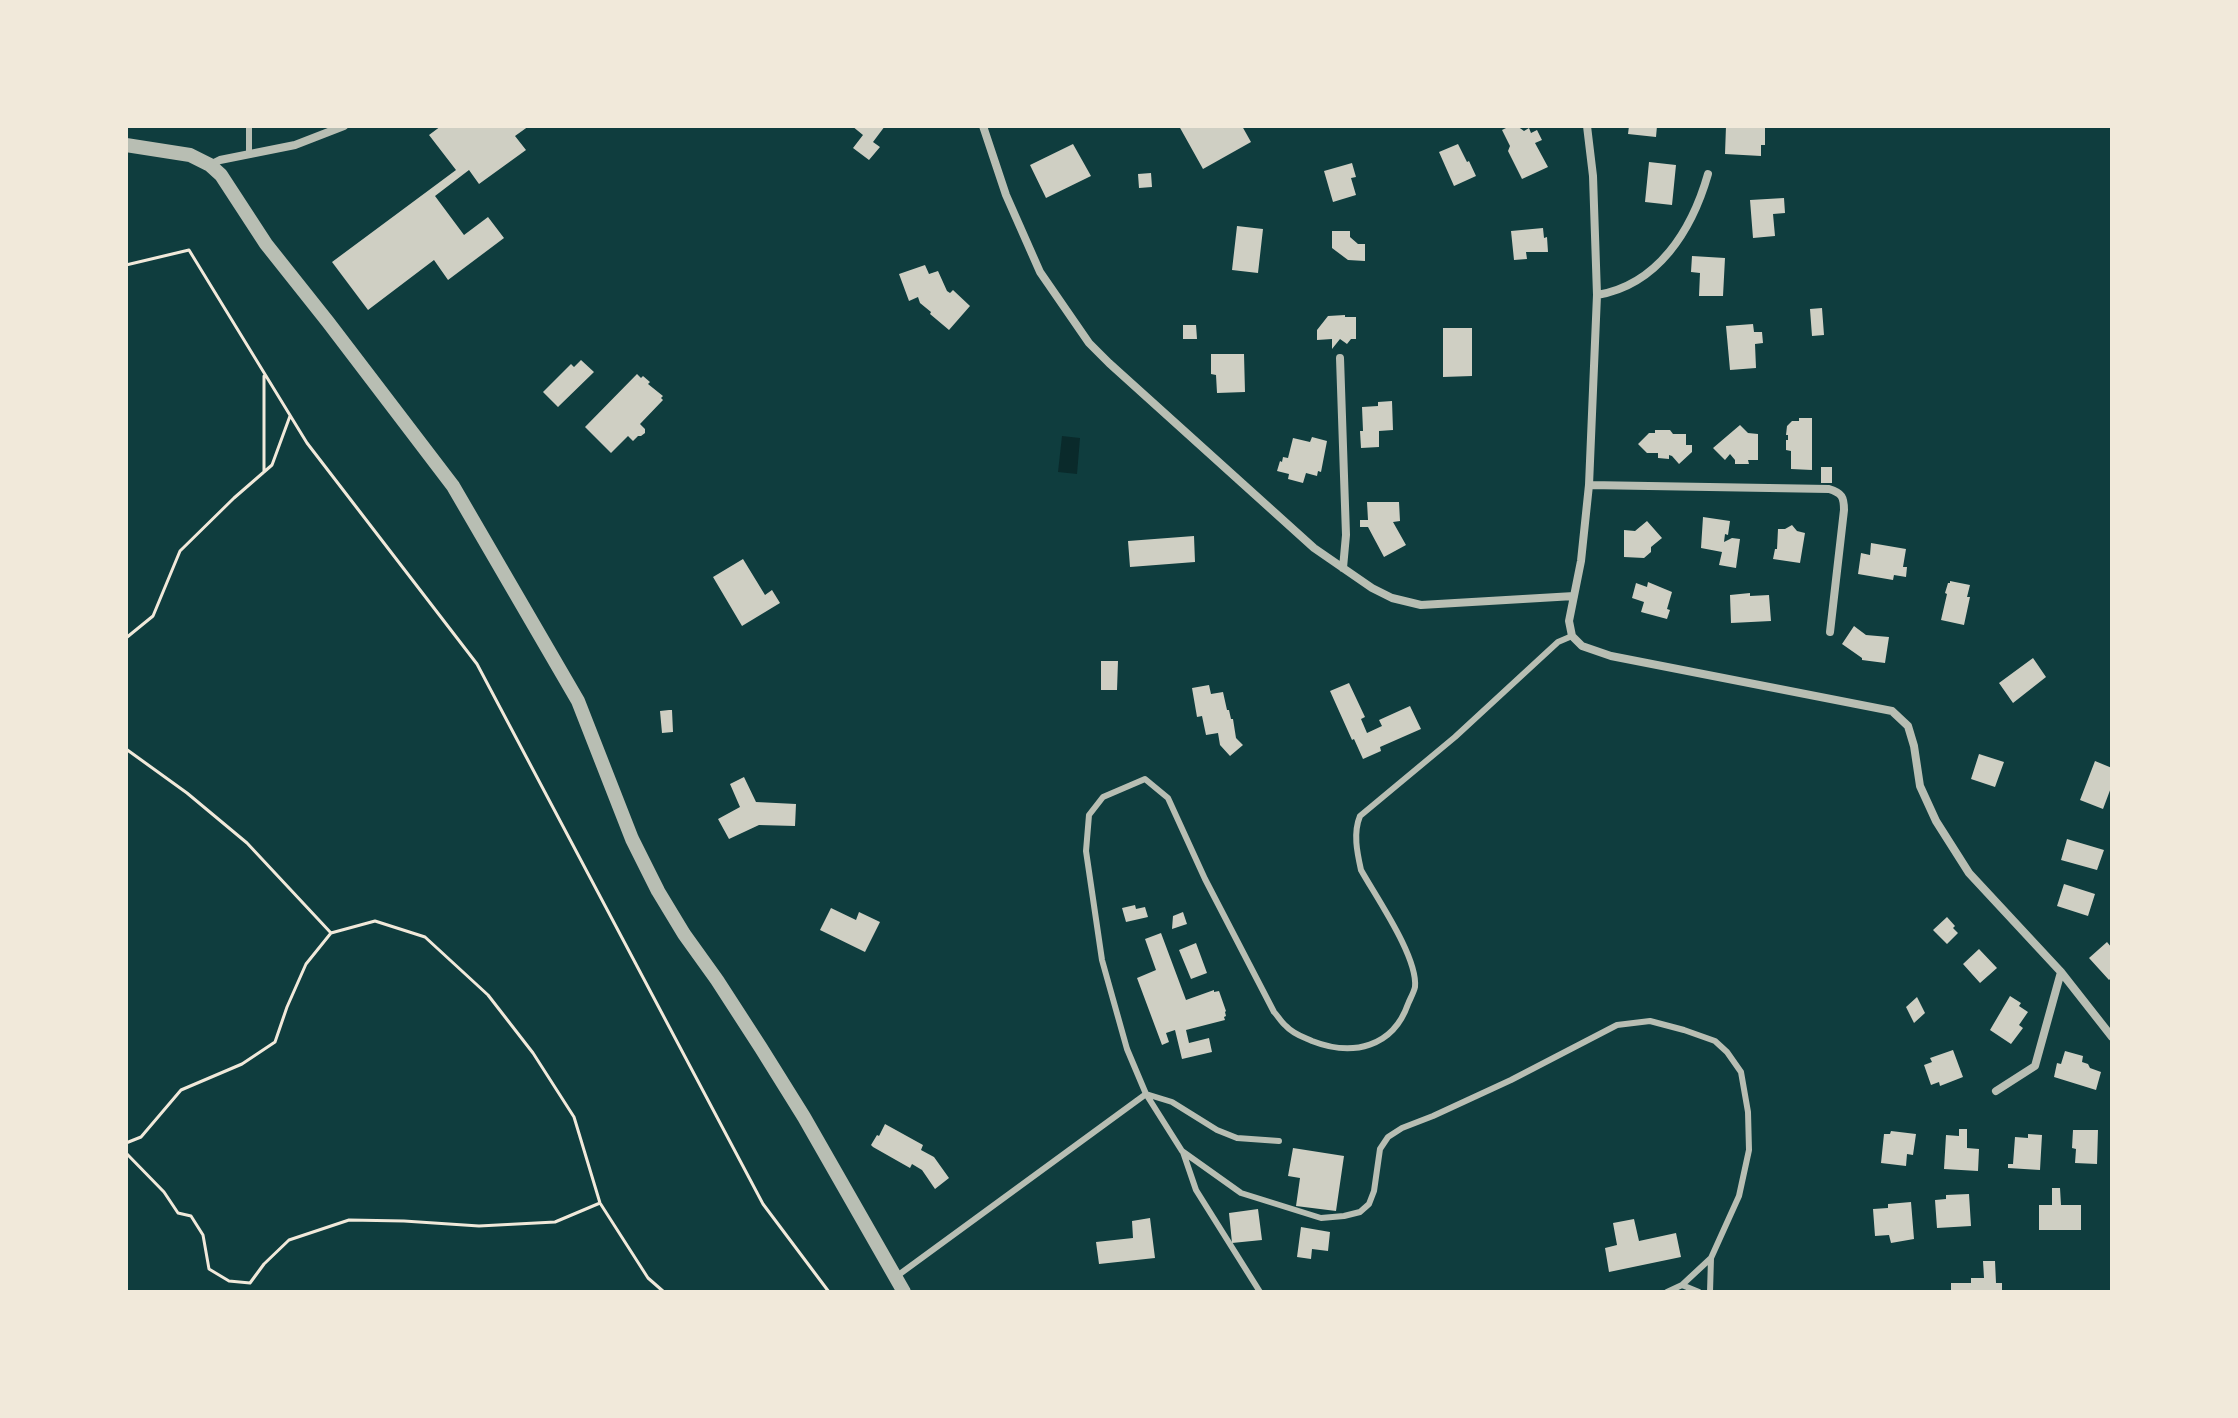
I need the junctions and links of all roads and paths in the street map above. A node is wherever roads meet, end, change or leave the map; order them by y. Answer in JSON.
{"nodes":[{"id":1,"x":249,"y":126,"type":"edge"},
{"id":2,"x":344,"y":126,"type":"edge"},
{"id":3,"x":983,"y":126,"type":"edge"},
{"id":4,"x":1587,"y":126,"type":"edge"},
{"id":5,"x":126,"y":145,"type":"edge"},
{"id":6,"x":249,"y":155,"type":"junction"},
{"id":7,"x":210,"y":165,"type":"junction"},
{"id":8,"x":1708,"y":174,"type":"dead end"},
{"id":9,"x":126,"y":265,"type":"edge"},
{"id":10,"x":1597,"y":295,"type":"junction"},
{"id":11,"x":1340,"y":358,"type":"dead end"},
{"id":12,"x":264,"y":373,"type":"junction"},
{"id":13,"x":291,"y":415,"type":"junction"},
{"id":14,"x":264,"y":472,"type":"junction"},
{"id":15,"x":1589,"y":485,"type":"junction"},
{"id":16,"x":1343,"y":568,"type":"junction"},
{"id":17,"x":1574,"y":596,"type":"junction"},
{"id":18,"x":1830,"y":632,"type":"dead end"},
{"id":19,"x":1572,"y":636,"type":"junction"},
{"id":20,"x":126,"y":638,"type":"edge"},
{"id":21,"x":126,"y":749,"type":"edge"},
{"id":22,"x":331,"y":933,"type":"junction"},
{"id":23,"x":2061,"y":972,"type":"junction"},
{"id":24,"x":2112,"y":1037,"type":"edge"},
{"id":25,"x":1996,"y":1091,"type":"dead end"},
{"id":26,"x":1146,"y":1094,"type":"junction"},
{"id":27,"x":1279,"y":1141,"type":"dead end"},
{"id":28,"x":126,"y":1143,"type":"edge"},
{"id":29,"x":1182,"y":1151,"type":"junction"},
{"id":30,"x":126,"y":1153,"type":"edge"},
{"id":31,"x":600,"y":1203,"type":"junction"},
{"id":32,"x":1711,"y":1258,"type":"junction"},
{"id":33,"x":894,"y":1278,"type":"junction"},
{"id":34,"x":1682,"y":1285,"type":"junction"},
{"id":35,"x":664,"y":1292,"type":"edge"},
{"id":36,"x":829,"y":1292,"type":"edge"},
{"id":37,"x":904,"y":1292,"type":"edge"},
{"id":38,"x":1260,"y":1292,"type":"edge"},
{"id":39,"x":1667,"y":1292,"type":"edge"},
{"id":40,"x":1699,"y":1292,"type":"edge"},
{"id":41,"x":1710,"y":1292,"type":"edge"}],
"edges":[{"from":1,"to":6,"type":"lane"},
{"from":2,"to":6,"type":"street"},
{"from":3,"to":16,"type":"street"},
{"from":4,"to":10,"type":"street"},
{"from":5,"to":7,"type":"street"},
{"from":6,"to":7,"type":"street"},
{"from":7,"to":33,"type":"street"},
{"from":8,"to":10,"type":"street"},
{"from":9,"to":12,"type":"path"},
{"from":10,"to":15,"type":"street"},
{"from":11,"to":16,"type":"street"},
{"from":12,"to":13,"type":"path"},
{"from":12,"to":14,"type":"path"},
{"from":13,"to":14,"type":"path"},
{"from":13,"to":36,"type":"path"},
{"from":14,"to":20,"type":"path"},
{"from":15,"to":17,"type":"street"},
{"from":15,"to":18,"type":"street"},
{"from":16,"to":17,"type":"street"},
{"from":17,"to":19,"type":"street"},
{"from":19,"to":23,"type":"street"},
{"from":19,"to":26,"type":"lane"},
{"from":21,"to":22,"type":"path"},
{"from":22,"to":28,"type":"path"},
{"from":22,"to":31,"type":"path"},
{"from":23,"to":24,"type":"street"},
{"from":23,"to":25,"type":"street"},
{"from":26,"to":27,"type":"lane"},
{"from":26,"to":29,"type":"lane"},
{"from":26,"to":33,"type":"lane"},
{"from":29,"to":32,"type":"lane"},
{"from":29,"to":38,"type":"lane"},
{"from":30,"to":31,"type":"path"},
{"from":31,"to":35,"type":"path"},
{"from":32,"to":34,"type":"lane"},
{"from":32,"to":41,"type":"lane"},
{"from":33,"to":37,"type":"street"},
{"from":34,"to":39,"type":"lane"},
{"from":34,"to":40,"type":"lane"}]}
